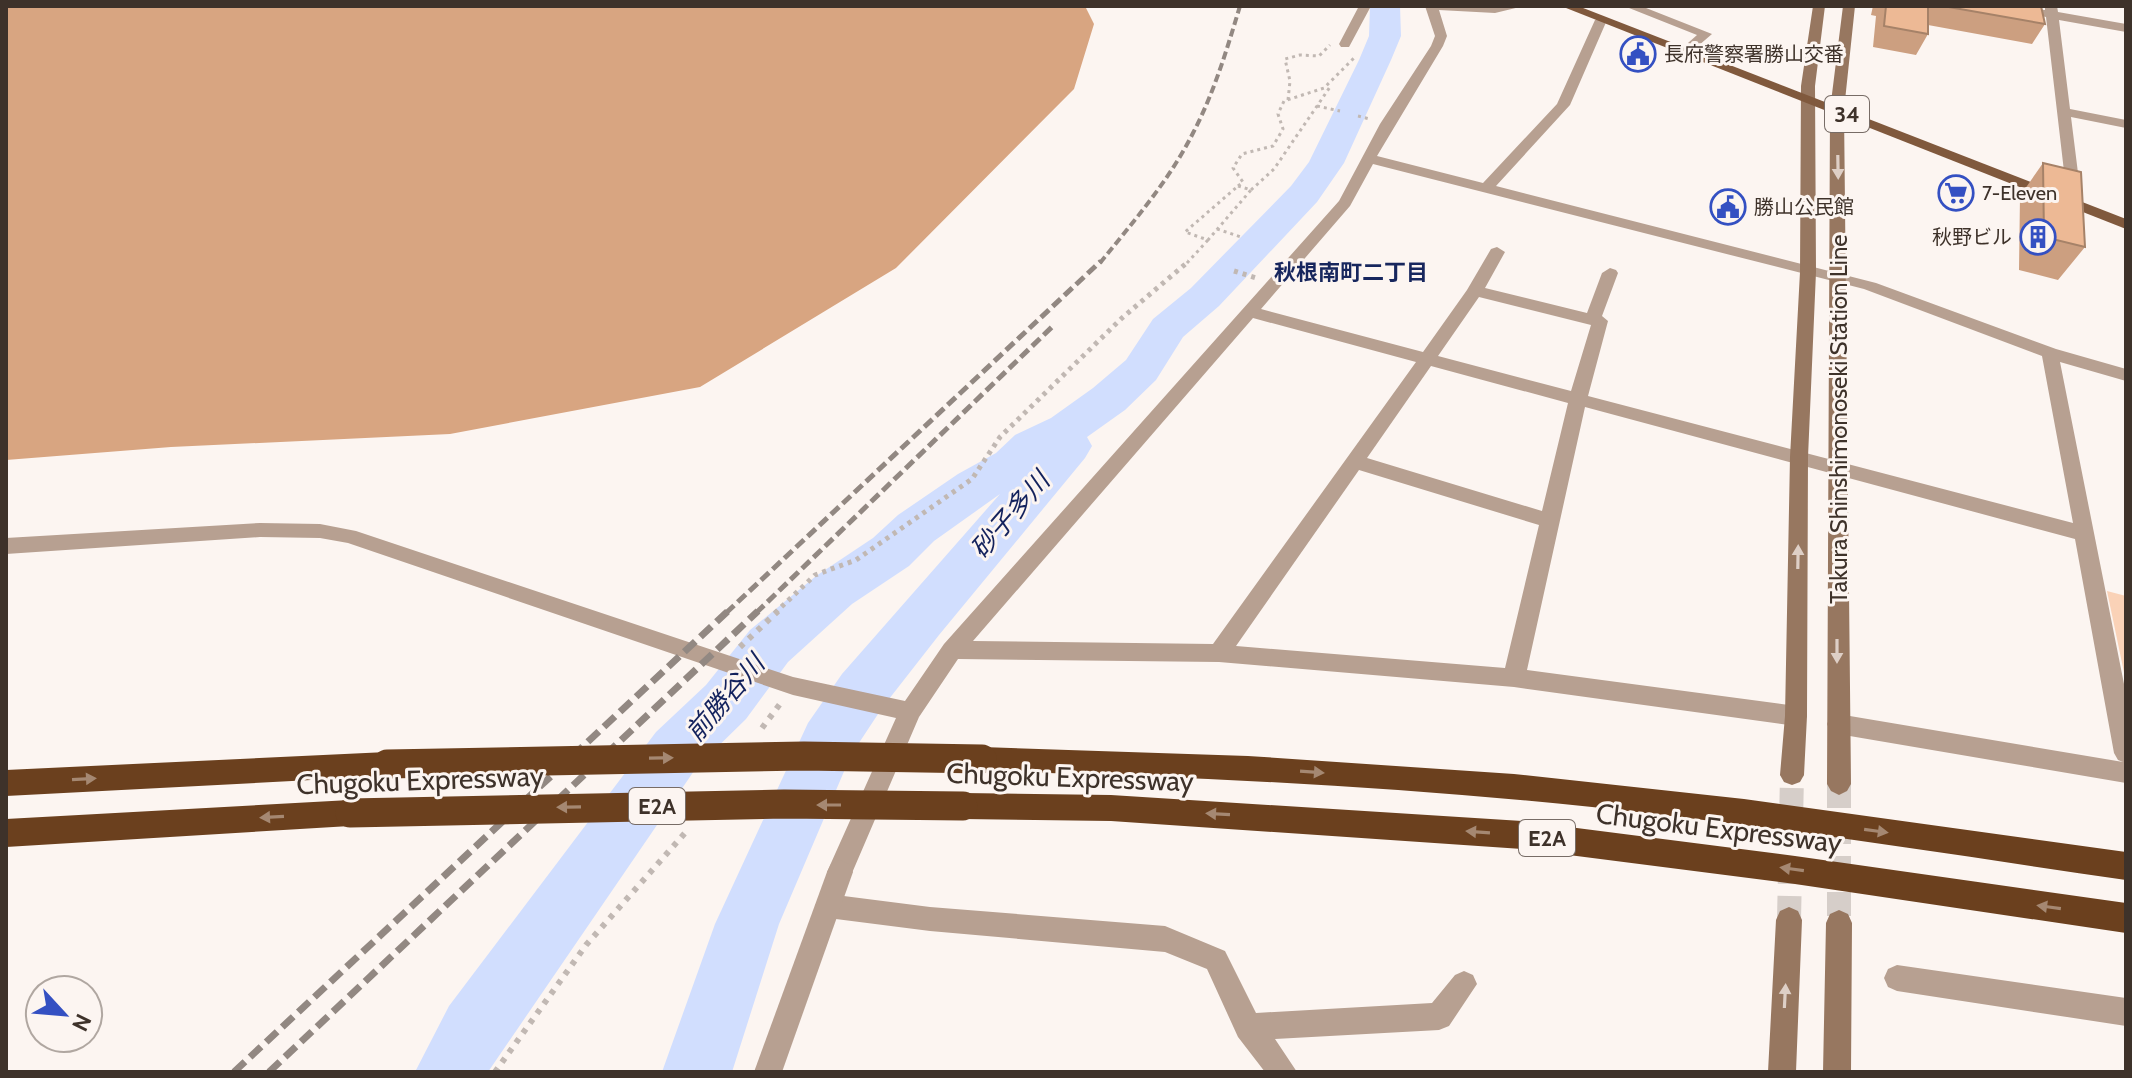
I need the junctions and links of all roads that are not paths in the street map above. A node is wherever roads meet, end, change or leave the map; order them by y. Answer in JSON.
{"nodes":[{"id":1,"x":1365,"y":6,"type":"edge"},
{"id":2,"x":1432,"y":6,"type":"edge"},
{"id":3,"x":1518,"y":6,"type":"edge"},
{"id":4,"x":1567,"y":6,"type":"edge"},
{"id":5,"x":1592,"y":6,"type":"edge"},
{"id":6,"x":1819,"y":6,"type":"edge"},
{"id":7,"x":1849,"y":6,"type":"edge"},
{"id":8,"x":2002,"y":6,"type":"edge"},
{"id":9,"x":1635,"y":7,"type":"edge"},
{"id":10,"x":2052,"y":11,"type":"edge"},
{"id":11,"x":1601,"y":20,"type":"junction"},
{"id":12,"x":2126,"y":28,"type":"edge"},
{"id":13,"x":1694,"y":43,"type":"junction"},
{"id":14,"x":1345,"y":44,"type":"road end"},
{"id":15,"x":1808,"y":93,"type":"junction"},
{"id":16,"x":1838,"y":105,"type":"junction"},
{"id":17,"x":2065,"y":112,"type":"junction"},
{"id":18,"x":2126,"y":124,"type":"edge"},
{"id":19,"x":1368,"y":158,"type":"junction"},
{"id":20,"x":1485,"y":190,"type":"junction"},
{"id":21,"x":2074,"y":198,"type":"junction"},
{"id":22,"x":2126,"y":211,"type":"edge"},
{"id":23,"x":2126,"y":224,"type":"edge"},
{"id":24,"x":1497,"y":252,"type":"dead end"},
{"id":25,"x":1808,"y":272,"type":"junction"},
{"id":26,"x":1610,"y":273,"type":"dead end"},
{"id":27,"x":1839,"y":279,"type":"junction"},
{"id":28,"x":1475,"y":291,"type":"junction"},
{"id":29,"x":1247,"y":311,"type":"junction"},
{"id":30,"x":1592,"y":320,"type":"junction"},
{"id":31,"x":2050,"y":353,"type":"junction"},
{"id":32,"x":1427,"y":361,"type":"junction"},
{"id":33,"x":2126,"y":375,"type":"edge"},
{"id":34,"x":1577,"y":402,"type":"junction"},
{"id":35,"x":1799,"y":457,"type":"junction"},
{"id":36,"x":1356,"y":462,"type":"junction"},
{"id":37,"x":1837,"y":467,"type":"junction"},
{"id":38,"x":1550,"y":521,"type":"junction"},
{"id":39,"x":2084,"y":534,"type":"junction"},
{"id":40,"x":6,"y":546,"type":"edge"},
{"id":41,"x":952,"y":650,"type":"junction"},
{"id":42,"x":1219,"y":653,"type":"junction"},
{"id":43,"x":1514,"y":678,"type":"junction"},
{"id":44,"x":898,"y":711,"type":"junction"},
{"id":45,"x":1796,"y":716,"type":"junction"},
{"id":46,"x":1838,"y":724,"type":"junction"},
{"id":47,"x":2126,"y":753,"type":"edge"},
{"id":48,"x":2126,"y":773,"type":"edge"},
{"id":49,"x":1792,"y":775,"type":"tunnel mouth"},
{"id":50,"x":6,"y":783,"type":"edge"},
{"id":51,"x":1839,"y":784,"type":"tunnel mouth"},
{"id":52,"x":6,"y":833,"type":"edge"},
{"id":53,"x":2126,"y":866,"type":"edge"},
{"id":54,"x":828,"y":906,"type":"junction"},
{"id":55,"x":2126,"y":918,"type":"edge"},
{"id":56,"x":1789,"y":920,"type":"tunnel mouth"},
{"id":57,"x":1839,"y":923,"type":"tunnel mouth"},
{"id":58,"x":1897,"y":978,"type":"dead end"},
{"id":59,"x":1464,"y":984,"type":"dead end"},
{"id":60,"x":2126,"y":1012,"type":"edge"},
{"id":61,"x":1248,"y":1027,"type":"junction"},
{"id":62,"x":1273,"y":1067,"type":"edge"},
{"id":63,"x":768,"y":1072,"type":"edge"},
{"id":64,"x":1782,"y":1072,"type":"edge"},
{"id":65,"x":1837,"y":1072,"type":"edge"}],
"edges":[{"from":1,"to":14,"type":"street"},
{"from":2,"to":3,"type":"street"},
{"from":2,"to":19,"type":"street"},
{"from":4,"to":11,"type":"main road","number":"34"},
{"from":5,"to":13,"type":"main road","number":"34"},
{"from":6,"to":15,"type":"main road","name":"Takura Shinshimonoseki Station Line"},
{"from":7,"to":16,"type":"main road","name":"Takura Shinshimonoseki Station Line"},
{"from":8,"to":10,"type":"street"},
{"from":9,"to":13,"type":"street"},
{"from":10,"to":12,"type":"street"},
{"from":10,"to":17,"type":"street"},
{"from":11,"to":15,"type":"main road","number":"34"},
{"from":11,"to":20,"type":"street"},
{"from":13,"to":15,"type":"main road","number":"34"},
{"from":15,"to":16,"type":"main road","number":"34"},
{"from":15,"to":25,"type":"main road","name":"Takura Shinshimonoseki Station Line"},
{"from":16,"to":21,"type":"main road","number":"34"},
{"from":16,"to":27,"type":"main road","name":"Takura Shinshimonoseki Station Line","one_way":true},
{"from":17,"to":18,"type":"street"},
{"from":17,"to":21,"type":"street"},
{"from":19,"to":20,"type":"street"},
{"from":19,"to":29,"type":"street"},
{"from":20,"to":25,"type":"street"},
{"from":21,"to":22,"type":"main road","number":"34"},
{"from":21,"to":23,"type":"main road","number":"34"},
{"from":24,"to":28,"type":"street"},
{"from":25,"to":27,"type":"street"},
{"from":25,"to":35,"type":"main road","name":"Takura Shinshimonoseki Station Line"},
{"from":26,"to":30,"type":"street"},
{"from":27,"to":31,"type":"street"},
{"from":27,"to":37,"type":"main road","name":"Takura Shinshimonoseki Station Line"},
{"from":28,"to":30,"type":"street"},
{"from":28,"to":32,"type":"street"},
{"from":29,"to":32,"type":"street"},
{"from":29,"to":41,"type":"street"},
{"from":30,"to":34,"type":"street"},
{"from":31,"to":33,"type":"street"},
{"from":31,"to":39,"type":"street"},
{"from":32,"to":34,"type":"street"},
{"from":32,"to":36,"type":"street"},
{"from":34,"to":35,"type":"street"},
{"from":34,"to":38,"type":"street"},
{"from":35,"to":37,"type":"street"},
{"from":45,"to":35,"type":"main road","name":"Takura Shinshimonoseki Station Line","one_way":true},
{"from":36,"to":38,"type":"street"},
{"from":36,"to":42,"type":"street"},
{"from":37,"to":39,"type":"street"},
{"from":37,"to":46,"type":"main road","name":"Takura Shinshimonoseki Station Line","one_way":true},
{"from":38,"to":43,"type":"street"},
{"from":39,"to":47,"type":"street"},
{"from":40,"to":44,"type":"street"},
{"from":41,"to":42,"type":"street"},
{"from":41,"to":44,"type":"street"},
{"from":42,"to":43,"type":"street"},
{"from":43,"to":45,"type":"street"},
{"from":44,"to":54,"type":"street"},
{"from":45,"to":49,"type":"main road","name":"Takura Shinshimonoseki Station Line"},
{"from":46,"to":48,"type":"street"},
{"from":46,"to":51,"type":"main road","name":"Takura Shinshimonoseki Station Line"},
{"from":50,"to":53,"type":"highway","name":"Chugoku Expressway","number":"E2A","one_way":true,"bridge":true},
{"from":55,"to":52,"type":"highway","name":"Chugoku Expressway","number":"E2A","one_way":true,"bridge":true},
{"from":54,"to":61,"type":"street"},
{"from":54,"to":63,"type":"street"},
{"from":64,"to":56,"type":"main road","one_way":true},
{"from":57,"to":65,"type":"main road"},
{"from":58,"to":60,"type":"street"},
{"from":59,"to":61,"type":"street"},
{"from":61,"to":62,"type":"street"}]}
